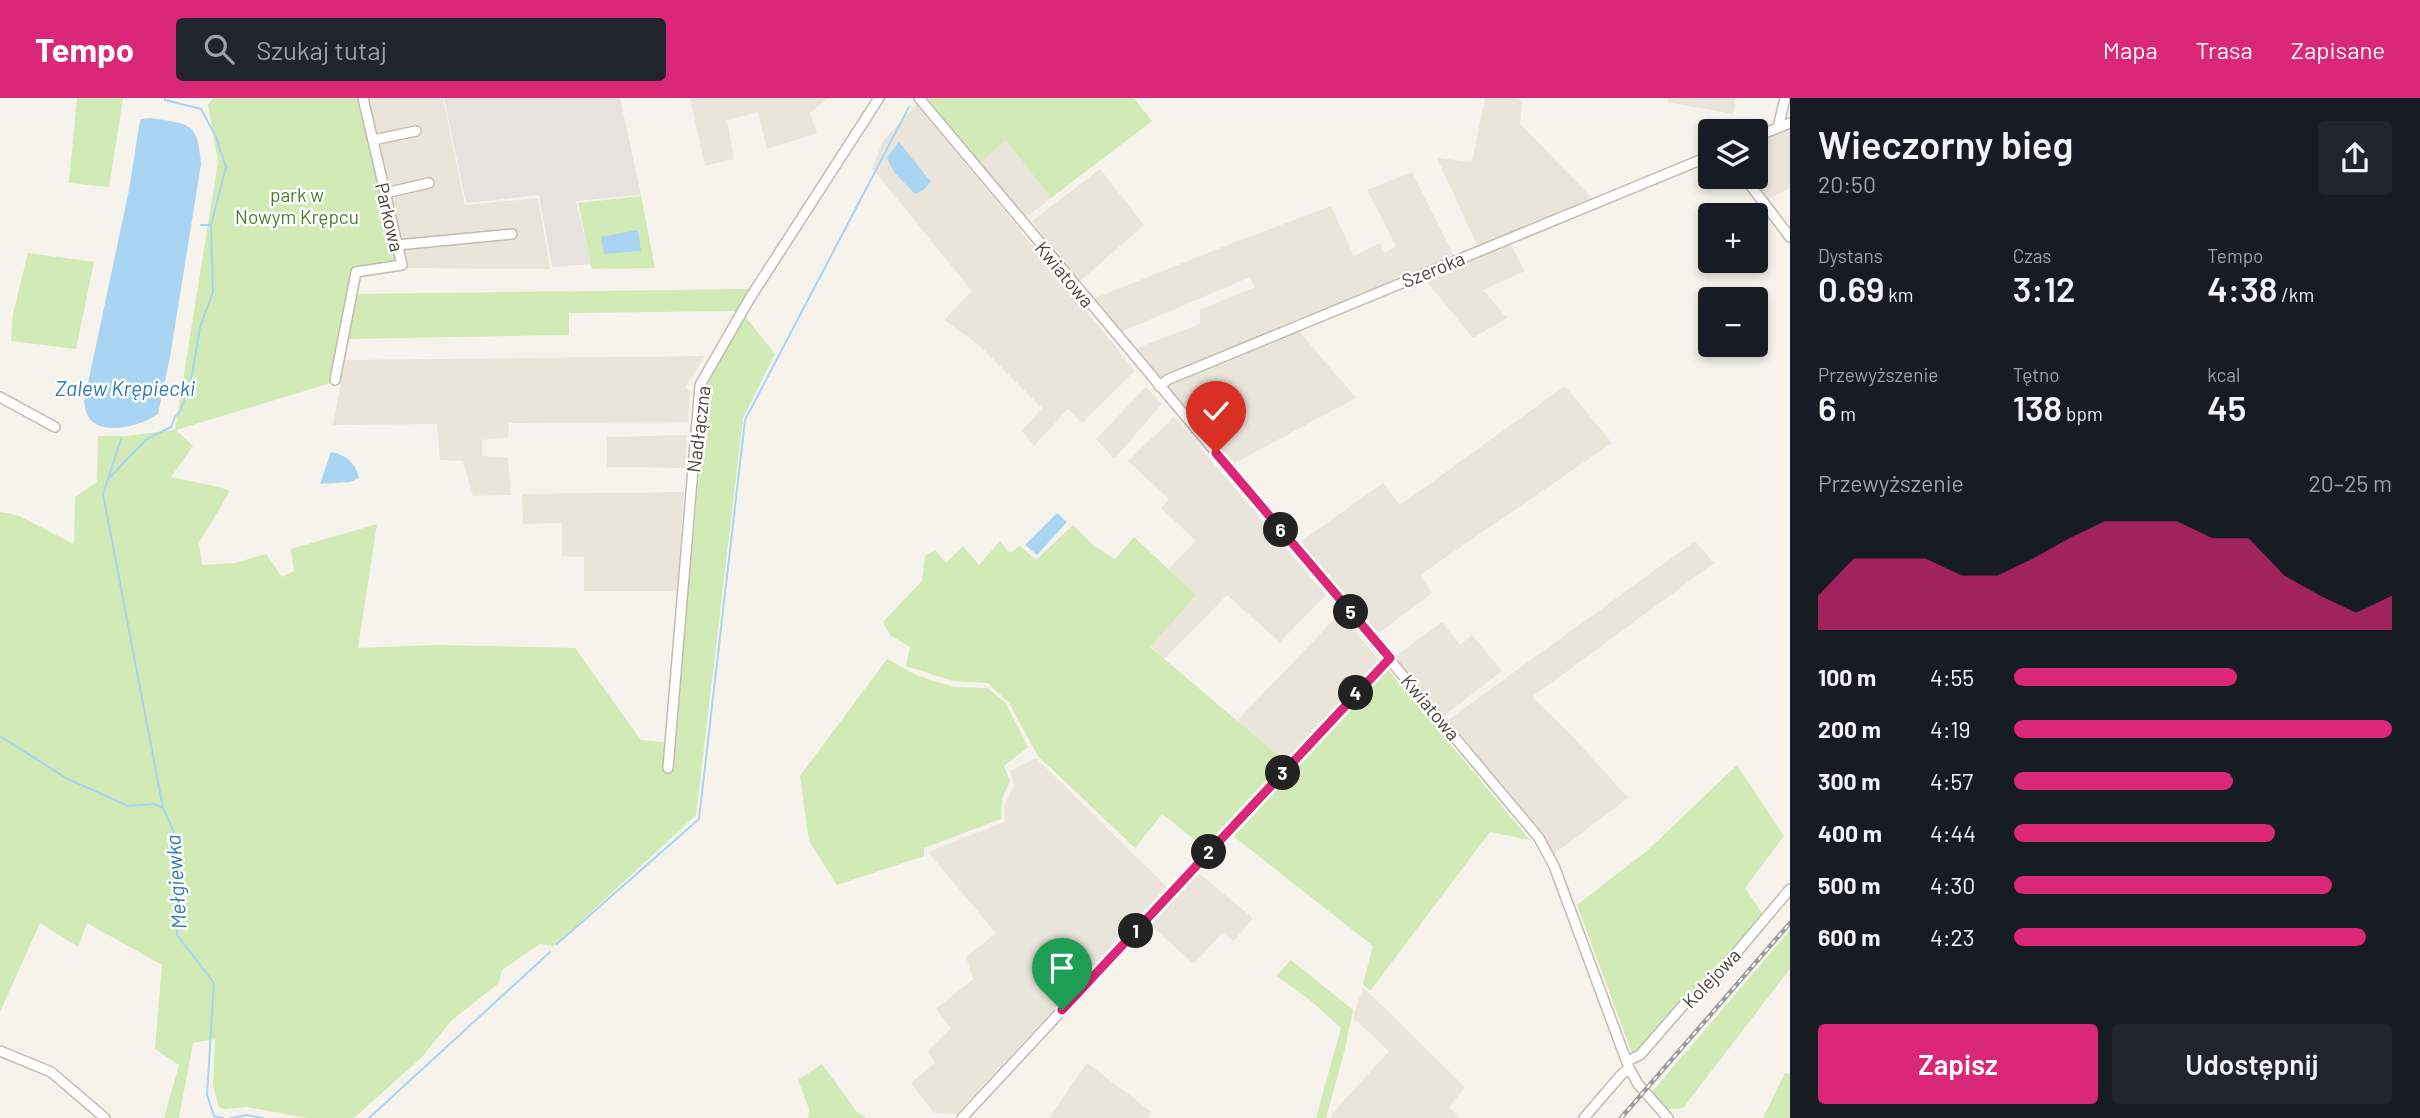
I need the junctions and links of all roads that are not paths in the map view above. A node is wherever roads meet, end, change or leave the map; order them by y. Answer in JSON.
{"nodes":[{"id":1,"x":363,"y":98,"type":"edge"},
{"id":2,"x":879,"y":98,"type":"edge"},
{"id":3,"x":919,"y":98,"type":"edge"},
{"id":4,"x":1785,"y":98,"type":"edge"},
{"id":5,"x":1790,"y":123,"type":"edge"},
{"id":6,"x":1778,"y":128,"type":"junction"},
{"id":7,"x":416,"y":131,"type":"dead end"},
{"id":8,"x":1768,"y":132,"type":"edge"},
{"id":9,"x":373,"y":140,"type":"junction"},
{"id":10,"x":1698,"y":161,"type":"edge"},
{"id":11,"x":429,"y":183,"type":"dead end"},
{"id":12,"x":1753,"y":189,"type":"edge"},
{"id":13,"x":385,"y":193,"type":"junction"},
{"id":14,"x":512,"y":234,"type":"dead end"},
{"id":15,"x":1790,"y":237,"type":"edge"},
{"id":16,"x":397,"y":245,"type":"junction"},
{"id":17,"x":335,"y":380,"type":"dead end"},
{"id":18,"x":1159,"y":386,"type":"junction"},
{"id":19,"x":0,"y":397,"type":"edge"},
{"id":20,"x":55,"y":428,"type":"dead end"},
{"id":21,"x":1390,"y":658,"type":"junction"},
{"id":22,"x":668,"y":768,"type":"dead end"},
{"id":23,"x":1790,"y":889,"type":"edge"},
{"id":24,"x":0,"y":1051,"type":"edge"},
{"id":25,"x":1628,"y":1065,"type":"junction"},
{"id":26,"x":1667,"y":1117,"type":"edge"},
{"id":27,"x":105,"y":1118,"type":"edge"},
{"id":28,"x":962,"y":1118,"type":"edge"},
{"id":29,"x":1584,"y":1118,"type":"edge"}],
"edges":[{"from":1,"to":9,"type":"street","name":"Parkowa"},
{"from":2,"to":22,"type":"street","name":"Nadłączna"},
{"from":3,"to":18,"type":"street","name":"Kwiatowa"},
{"from":4,"to":6,"type":"street"},
{"from":5,"to":6,"type":"street"},
{"from":6,"to":8,"type":"street"},
{"from":7,"to":9,"type":"street"},
{"from":9,"to":13,"type":"street","name":"Parkowa"},
{"from":10,"to":18,"type":"street","name":"Szeroka"},
{"from":11,"to":13,"type":"street"},
{"from":12,"to":15,"type":"street"},
{"from":13,"to":16,"type":"street","name":"Parkowa"},
{"from":14,"to":16,"type":"street"},
{"from":16,"to":17,"type":"street","name":"Parkowa"},
{"from":18,"to":21,"type":"street","name":"Kwiatowa"},
{"from":19,"to":20,"type":"street"},
{"from":21,"to":25,"type":"street","name":"Kwiatowa"},
{"from":21,"to":28,"type":"street"},
{"from":23,"to":25,"type":"street","name":"Kolejowa"},
{"from":24,"to":27,"type":"street"},
{"from":25,"to":26,"type":"street","name":"Kwiatowa"},
{"from":25,"to":29,"type":"street","name":"Kolejowa"}]}
